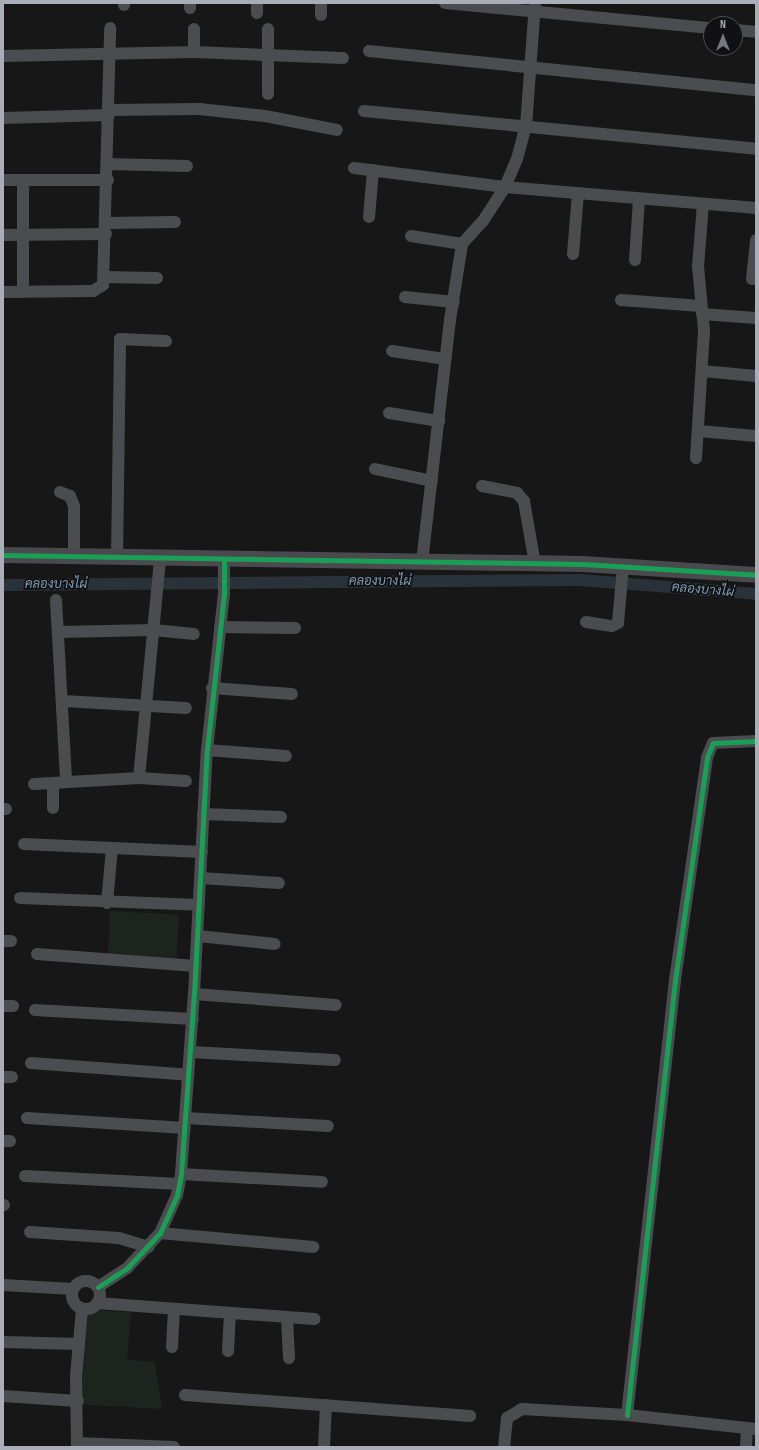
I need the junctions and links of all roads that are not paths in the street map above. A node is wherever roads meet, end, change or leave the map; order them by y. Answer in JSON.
{"nodes":[{"id":1,"x":445,"y":3,"type":"edge"},
{"id":2,"x":535,"y":8,"type":"edge"},
{"id":3,"x":703,"y":27,"type":"edge"},
{"id":4,"x":110,"y":28,"type":"dead end"},
{"id":5,"x":194,"y":29,"type":"dead end"},
{"id":6,"x":268,"y":29,"type":"dead end"},
{"id":7,"x":743,"y":31,"type":"edge"},
{"id":8,"x":756,"y":32,"type":"edge"},
{"id":9,"x":369,"y":51,"type":"dead end"},
{"id":10,"x":194,"y":52,"type":"junction"},
{"id":11,"x":111,"y":54,"type":"junction"},
{"id":12,"x":270,"y":55,"type":"junction"},
{"id":13,"x":3,"y":56,"type":"edge"},
{"id":14,"x":344,"y":58,"type":"dead end"},
{"id":15,"x":530,"y":69,"type":"junction"},
{"id":16,"x":756,"y":90,"type":"edge"},
{"id":17,"x":268,"y":94,"type":"dead end"},
{"id":18,"x":364,"y":111,"type":"dead end"},
{"id":19,"x":110,"y":113,"type":"junction"},
{"id":20,"x":3,"y":118,"type":"edge"},
{"id":21,"x":526,"y":126,"type":"junction"},
{"id":22,"x":337,"y":130,"type":"dead end"},
{"id":23,"x":756,"y":149,"type":"edge"},
{"id":24,"x":108,"y":164,"type":"junction"},
{"id":25,"x":187,"y":166,"type":"dead end"},
{"id":26,"x":354,"y":168,"type":"dead end"},
{"id":27,"x":374,"y":170,"type":"junction"},
{"id":28,"x":3,"y":180,"type":"edge"},
{"id":29,"x":23,"y":180,"type":"junction"},
{"id":30,"x":108,"y":180,"type":"junction"},
{"id":31,"x":505,"y":187,"type":"junction"},
{"id":32,"x":578,"y":193,"type":"junction"},
{"id":33,"x":639,"y":200,"type":"junction"},
{"id":34,"x":703,"y":204,"type":"junction"},
{"id":35,"x":756,"y":208,"type":"edge"},
{"id":36,"x":369,"y":217,"type":"dead end"},
{"id":37,"x":175,"y":222,"type":"dead end"},
{"id":38,"x":106,"y":228,"type":"junction"},
{"id":39,"x":3,"y":235,"type":"edge"},
{"id":40,"x":24,"y":235,"type":"junction"},
{"id":41,"x":411,"y":236,"type":"dead end"},
{"id":42,"x":756,"y":240,"type":"edge"},
{"id":43,"x":462,"y":244,"type":"junction"},
{"id":44,"x":573,"y":254,"type":"dead end"},
{"id":45,"x":635,"y":260,"type":"dead end"},
{"id":46,"x":104,"y":277,"type":"junction"},
{"id":47,"x":156,"y":278,"type":"dead end"},
{"id":48,"x":752,"y":279,"type":"dead end"},
{"id":49,"x":3,"y":292,"type":"edge"},
{"id":50,"x":23,"y":292,"type":"junction"},
{"id":51,"x":405,"y":297,"type":"dead end"},
{"id":52,"x":621,"y":300,"type":"dead end"},
{"id":53,"x":454,"y":302,"type":"junction"},
{"id":54,"x":701,"y":310,"type":"junction"},
{"id":55,"x":756,"y":318,"type":"edge"},
{"id":56,"x":166,"y":341,"type":"dead end"},
{"id":57,"x":392,"y":351,"type":"dead end"},
{"id":58,"x":445,"y":359,"type":"junction"},
{"id":59,"x":702,"y":371,"type":"junction"},
{"id":60,"x":756,"y":376,"type":"edge"},
{"id":61,"x":389,"y":413,"type":"dead end"},
{"id":62,"x":439,"y":421,"type":"junction"},
{"id":63,"x":699,"y":431,"type":"junction"},
{"id":64,"x":756,"y":436,"type":"edge"},
{"id":65,"x":696,"y":458,"type":"dead end"},
{"id":66,"x":375,"y":468,"type":"dead end"},
{"id":67,"x":432,"y":481,"type":"junction"},
{"id":68,"x":482,"y":486,"type":"dead end"},
{"id":69,"x":60,"y":492,"type":"dead end"},
{"id":70,"x":3,"y":555,"type":"edge"},
{"id":71,"x":74,"y":557,"type":"junction"},
{"id":72,"x":117,"y":558,"type":"junction"},
{"id":73,"x":422,"y":562,"type":"junction"},
{"id":74,"x":224,"y":564,"type":"junction"},
{"id":75,"x":535,"y":564,"type":"junction"},
{"id":76,"x":159,"y":565,"type":"junction"},
{"id":77,"x":622,"y":571,"type":"junction"},
{"id":78,"x":756,"y":575,"type":"edge"},
{"id":79,"x":56,"y":600,"type":"dead end"},
{"id":80,"x":586,"y":622,"type":"dead end"},
{"id":81,"x":220,"y":627,"type":"junction"},
{"id":82,"x":295,"y":628,"type":"dead end"},
{"id":83,"x":154,"y":630,"type":"junction"},
{"id":84,"x":59,"y":632,"type":"junction"},
{"id":85,"x":194,"y":634,"type":"dead end"},
{"id":86,"x":212,"y":688,"type":"junction"},
{"id":87,"x":292,"y":694,"type":"dead end"},
{"id":88,"x":62,"y":701,"type":"junction"},
{"id":89,"x":147,"y":704,"type":"junction"},
{"id":90,"x":186,"y":708,"type":"dead end"},
{"id":91,"x":756,"y":741,"type":"edge"},
{"id":92,"x":207,"y":750,"type":"junction"},
{"id":93,"x":286,"y":756,"type":"dead end"},
{"id":94,"x":139,"y":778,"type":"junction"},
{"id":95,"x":66,"y":781,"type":"junction"},
{"id":96,"x":186,"y":781,"type":"dead end"},
{"id":97,"x":53,"y":783,"type":"junction"},
{"id":98,"x":34,"y":784,"type":"dead end"},
{"id":99,"x":53,"y":808,"type":"dead end"},
{"id":100,"x":203,"y":814,"type":"junction"},
{"id":101,"x":281,"y":817,"type":"dead end"},
{"id":102,"x":24,"y":844,"type":"dead end"},
{"id":103,"x":112,"y":848,"type":"junction"},
{"id":104,"x":202,"y":852,"type":"junction"},
{"id":105,"x":200,"y":878,"type":"junction"},
{"id":106,"x":279,"y":883,"type":"dead end"},
{"id":107,"x":20,"y":898,"type":"dead end"},
{"id":108,"x":107,"y":903,"type":"junction"},
{"id":109,"x":199,"y":905,"type":"junction"},
{"id":110,"x":198,"y":936,"type":"junction"},
{"id":111,"x":275,"y":944,"type":"dead end"},
{"id":112,"x":37,"y":954,"type":"dead end"},
{"id":113,"x":196,"y":966,"type":"junction"},
{"id":114,"x":194,"y":994,"type":"junction"},
{"id":115,"x":336,"y":1005,"type":"dead end"},
{"id":116,"x":35,"y":1010,"type":"dead end"},
{"id":117,"x":193,"y":1019,"type":"junction"},
{"id":118,"x":191,"y":1052,"type":"junction"},
{"id":119,"x":334,"y":1060,"type":"dead end"},
{"id":120,"x":31,"y":1063,"type":"dead end"},
{"id":121,"x":189,"y":1075,"type":"junction"},
{"id":122,"x":27,"y":1118,"type":"dead end"},
{"id":123,"x":186,"y":1123,"type":"junction"},
{"id":124,"x":328,"y":1126,"type":"dead end"},
{"id":125,"x":25,"y":1176,"type":"dead end"},
{"id":126,"x":180,"y":1179,"type":"junction"},
{"id":127,"x":322,"y":1182,"type":"dead end"},
{"id":128,"x":30,"y":1232,"type":"dead end"},
{"id":129,"x":160,"y":1233,"type":"junction"},
{"id":130,"x":148,"y":1247,"type":"junction"},
{"id":131,"x":313,"y":1247,"type":"dead end"},
{"id":132,"x":3,"y":1285,"type":"edge"},
{"id":133,"x":98,"y":1287,"type":"junction"},
{"id":134,"x":73,"y":1289,"type":"junction"},
{"id":135,"x":97,"y":1303,"type":"junction"},
{"id":136,"x":82,"y":1309,"type":"junction"},
{"id":137,"x":174,"y":1309,"type":"junction"},
{"id":138,"x":230,"y":1315,"type":"junction"},
{"id":139,"x":287,"y":1318,"type":"junction"},
{"id":140,"x":314,"y":1319,"type":"dead end"},
{"id":141,"x":3,"y":1342,"type":"edge"},
{"id":142,"x":79,"y":1344,"type":"junction"},
{"id":143,"x":172,"y":1347,"type":"dead end"},
{"id":144,"x":228,"y":1351,"type":"dead end"},
{"id":145,"x":289,"y":1358,"type":"dead end"},
{"id":146,"x":185,"y":1395,"type":"dead end"},
{"id":147,"x":3,"y":1396,"type":"edge"},
{"id":148,"x":78,"y":1401,"type":"junction"},
{"id":149,"x":326,"y":1405,"type":"junction"},
{"id":150,"x":627,"y":1415,"type":"junction"},
{"id":151,"x":470,"y":1416,"type":"dead end"},
{"id":152,"x":752,"y":1429,"type":"edge"},
{"id":153,"x":77,"y":1445,"type":"edge"},
{"id":154,"x":174,"y":1447,"type":"edge"},
{"id":155,"x":324,"y":1447,"type":"edge"},
{"id":156,"x":504,"y":1447,"type":"edge"},
{"id":157,"x":746,"y":1447,"type":"edge"}],
"edges":[{"from":1,"to":2,"type":"street"},
{"from":2,"to":3,"type":"street"},
{"from":2,"to":15,"type":"street"},
{"from":4,"to":11,"type":"street"},
{"from":5,"to":10,"type":"street"},
{"from":6,"to":12,"type":"street"},
{"from":7,"to":8,"type":"street"},
{"from":9,"to":15,"type":"street"},
{"from":10,"to":11,"type":"street"},
{"from":10,"to":12,"type":"street"},
{"from":11,"to":13,"type":"street"},
{"from":11,"to":19,"type":"street"},
{"from":12,"to":14,"type":"street"},
{"from":12,"to":17,"type":"street"},
{"from":15,"to":16,"type":"street"},
{"from":15,"to":21,"type":"street"},
{"from":18,"to":21,"type":"street"},
{"from":19,"to":20,"type":"street"},
{"from":19,"to":22,"type":"street"},
{"from":19,"to":24,"type":"street"},
{"from":21,"to":23,"type":"street"},
{"from":21,"to":31,"type":"street"},
{"from":24,"to":25,"type":"street"},
{"from":24,"to":30,"type":"street"},
{"from":26,"to":27,"type":"street"},
{"from":27,"to":31,"type":"street"},
{"from":27,"to":36,"type":"street"},
{"from":28,"to":29,"type":"street"},
{"from":29,"to":30,"type":"street"},
{"from":29,"to":40,"type":"street"},
{"from":30,"to":38,"type":"street"},
{"from":31,"to":32,"type":"street"},
{"from":31,"to":43,"type":"street"},
{"from":32,"to":33,"type":"street"},
{"from":32,"to":44,"type":"street"},
{"from":33,"to":34,"type":"street"},
{"from":33,"to":45,"type":"street"},
{"from":34,"to":35,"type":"street"},
{"from":34,"to":54,"type":"street"},
{"from":37,"to":38,"type":"street"},
{"from":38,"to":40,"type":"street"},
{"from":38,"to":46,"type":"street"},
{"from":39,"to":40,"type":"street"},
{"from":40,"to":50,"type":"street"},
{"from":41,"to":43,"type":"street"},
{"from":42,"to":48,"type":"street"},
{"from":43,"to":53,"type":"street"},
{"from":46,"to":47,"type":"street"},
{"from":46,"to":50,"type":"street"},
{"from":49,"to":50,"type":"street"},
{"from":51,"to":53,"type":"street"},
{"from":52,"to":54,"type":"street"},
{"from":53,"to":58,"type":"street"},
{"from":54,"to":55,"type":"street"},
{"from":54,"to":59,"type":"street"},
{"from":56,"to":72,"type":"street"},
{"from":57,"to":58,"type":"street"},
{"from":58,"to":62,"type":"street"},
{"from":59,"to":60,"type":"street"},
{"from":59,"to":63,"type":"street"},
{"from":61,"to":62,"type":"street"},
{"from":62,"to":67,"type":"street"},
{"from":63,"to":64,"type":"street"},
{"from":63,"to":65,"type":"street"},
{"from":66,"to":67,"type":"street"},
{"from":67,"to":73,"type":"street"},
{"from":68,"to":75,"type":"street"},
{"from":69,"to":71,"type":"street"},
{"from":70,"to":71,"type":"street"},
{"from":71,"to":72,"type":"street"},
{"from":72,"to":76,"type":"street"},
{"from":73,"to":74,"type":"street"},
{"from":73,"to":75,"type":"street"},
{"from":74,"to":76,"type":"street"},
{"from":74,"to":81,"type":"street"},
{"from":75,"to":77,"type":"street"},
{"from":76,"to":83,"type":"street"},
{"from":77,"to":78,"type":"street"},
{"from":77,"to":80,"type":"street"},
{"from":79,"to":84,"type":"street"},
{"from":81,"to":82,"type":"street"},
{"from":81,"to":86,"type":"street"},
{"from":83,"to":84,"type":"street"},
{"from":83,"to":85,"type":"street"},
{"from":83,"to":89,"type":"street"},
{"from":84,"to":88,"type":"street"},
{"from":86,"to":87,"type":"street"},
{"from":86,"to":92,"type":"street"},
{"from":88,"to":89,"type":"street"},
{"from":88,"to":95,"type":"street"},
{"from":89,"to":90,"type":"street"},
{"from":89,"to":94,"type":"street"},
{"from":91,"to":150,"type":"street"},
{"from":92,"to":93,"type":"street"},
{"from":92,"to":100,"type":"street"},
{"from":94,"to":95,"type":"street"},
{"from":94,"to":96,"type":"street"},
{"from":95,"to":97,"type":"street"},
{"from":97,"to":98,"type":"street"},
{"from":97,"to":99,"type":"street"},
{"from":100,"to":101,"type":"street"},
{"from":100,"to":104,"type":"street"},
{"from":102,"to":103,"type":"street"},
{"from":103,"to":104,"type":"street"},
{"from":103,"to":108,"type":"street"},
{"from":104,"to":105,"type":"street"},
{"from":105,"to":106,"type":"street"},
{"from":105,"to":109,"type":"street"},
{"from":107,"to":108,"type":"street"},
{"from":108,"to":109,"type":"street"},
{"from":109,"to":110,"type":"street"},
{"from":110,"to":111,"type":"street"},
{"from":110,"to":113,"type":"street"},
{"from":112,"to":113,"type":"street"},
{"from":113,"to":114,"type":"street"},
{"from":114,"to":115,"type":"street"},
{"from":114,"to":117,"type":"street"},
{"from":116,"to":117,"type":"street"},
{"from":117,"to":118,"type":"street"},
{"from":118,"to":119,"type":"street"},
{"from":118,"to":121,"type":"street"},
{"from":120,"to":121,"type":"street"},
{"from":121,"to":123,"type":"street"},
{"from":122,"to":123,"type":"street"},
{"from":123,"to":124,"type":"street"},
{"from":123,"to":126,"type":"street"},
{"from":125,"to":126,"type":"street"},
{"from":126,"to":127,"type":"street"},
{"from":126,"to":129,"type":"street"},
{"from":128,"to":130,"type":"street"},
{"from":129,"to":130,"type":"street"},
{"from":129,"to":131,"type":"street"},
{"from":130,"to":133,"type":"street"},
{"from":132,"to":134,"type":"street"},
{"from":133,"to":134,"type":"street"},
{"from":133,"to":135,"type":"street"},
{"from":134,"to":136,"type":"street"},
{"from":135,"to":136,"type":"street"},
{"from":135,"to":137,"type":"street"},
{"from":136,"to":142,"type":"street"},
{"from":137,"to":138,"type":"street"},
{"from":137,"to":143,"type":"street"},
{"from":138,"to":139,"type":"street"},
{"from":138,"to":144,"type":"street"},
{"from":139,"to":140,"type":"street"},
{"from":139,"to":145,"type":"street"},
{"from":141,"to":142,"type":"street"},
{"from":142,"to":148,"type":"street"},
{"from":146,"to":149,"type":"street"},
{"from":147,"to":148,"type":"street"},
{"from":148,"to":153,"type":"street"},
{"from":149,"to":151,"type":"street"},
{"from":149,"to":155,"type":"street"},
{"from":150,"to":152,"type":"street"},
{"from":150,"to":156,"type":"street"},
{"from":152,"to":157,"type":"street"},
{"from":153,"to":154,"type":"street"}]}
